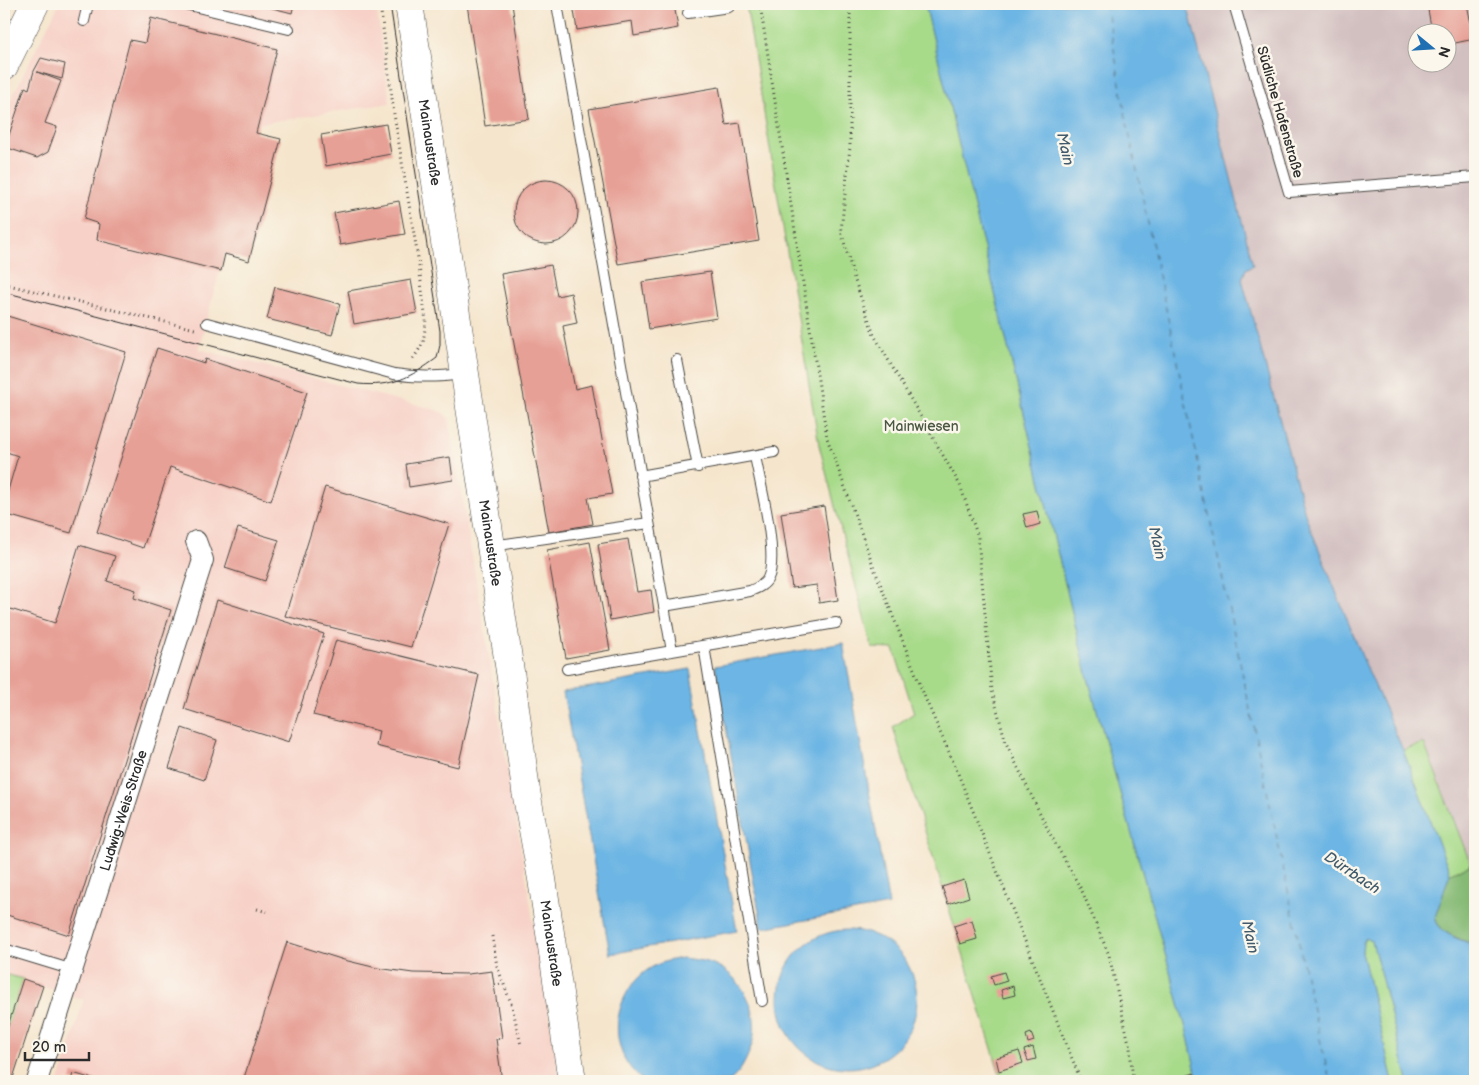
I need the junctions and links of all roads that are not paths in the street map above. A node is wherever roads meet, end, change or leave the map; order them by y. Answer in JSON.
{"nodes":[{"id":1,"x":35,"y":4,"type":"edge"},
{"id":2,"x":88,"y":4,"type":"edge"},
{"id":3,"x":185,"y":4,"type":"edge"},
{"id":4,"x":409,"y":4,"type":"edge"},
{"id":5,"x":557,"y":4,"type":"edge"},
{"id":6,"x":728,"y":4,"type":"edge"},
{"id":7,"x":1234,"y":4,"type":"edge"},
{"id":8,"x":688,"y":13,"type":"dead end"},
{"id":9,"x":84,"y":21,"type":"dead end"},
{"id":10,"x":289,"y":29,"type":"dead end"},
{"id":11,"x":4,"y":66,"type":"edge"},
{"id":12,"x":1475,"y":177,"type":"edge"},
{"id":13,"x":211,"y":324,"type":"road end"},
{"id":14,"x":677,"y":360,"type":"dead end"},
{"id":15,"x":464,"y":373,"type":"junction"},
{"id":16,"x":774,"y":452,"type":"dead end"},
{"id":17,"x":755,"y":456,"type":"junction"},
{"id":18,"x":698,"y":467,"type":"junction"},
{"id":19,"x":640,"y":476,"type":"junction"},
{"id":20,"x":649,"y":523,"type":"junction"},
{"id":21,"x":196,"y":541,"type":"dead end"},
{"id":22,"x":491,"y":547,"type":"junction"},
{"id":23,"x":664,"y":606,"type":"junction"},
{"id":24,"x":836,"y":624,"type":"dead end"},
{"id":25,"x":704,"y":646,"type":"junction"},
{"id":26,"x":672,"y":651,"type":"junction"},
{"id":27,"x":567,"y":669,"type":"dead end"},
{"id":28,"x":4,"y":948,"type":"edge"},
{"id":29,"x":72,"y":970,"type":"junction"},
{"id":30,"x":762,"y":1001,"type":"dead end"},
{"id":31,"x":38,"y":1081,"type":"edge"},
{"id":32,"x":572,"y":1081,"type":"edge"}],
"edges":[{"from":1,"to":11,"type":"main road"},
{"from":2,"to":9,"type":"lane"},
{"from":3,"to":10,"type":"lane"},
{"from":4,"to":15,"type":"main road","name":"Mainaustraße"},
{"from":5,"to":19,"type":"lane"},
{"from":6,"to":8,"type":"lane"},
{"from":7,"to":12,"type":"lane","name":"Südliche Hafenstraße"},
{"from":13,"to":15,"type":"lane"},
{"from":14,"to":18,"type":"lane"},
{"from":15,"to":22,"type":"main road","name":"Mainaustraße"},
{"from":16,"to":17,"type":"lane"},
{"from":17,"to":18,"type":"lane"},
{"from":17,"to":23,"type":"lane"},
{"from":18,"to":19,"type":"lane"},
{"from":19,"to":20,"type":"lane"},
{"from":20,"to":22,"type":"lane"},
{"from":20,"to":23,"type":"lane"},
{"from":21,"to":29,"type":"street","name":"Ludwig-Weis-Straße"},
{"from":22,"to":32,"type":"main road","name":"Mainaustraße"},
{"from":23,"to":26,"type":"lane"},
{"from":24,"to":25,"type":"lane"},
{"from":25,"to":26,"type":"lane"},
{"from":25,"to":30,"type":"lane"},
{"from":26,"to":27,"type":"lane"},
{"from":28,"to":29,"type":"lane"},
{"from":29,"to":31,"type":"street","name":"Ludwig-Weis-Straße"}]}
